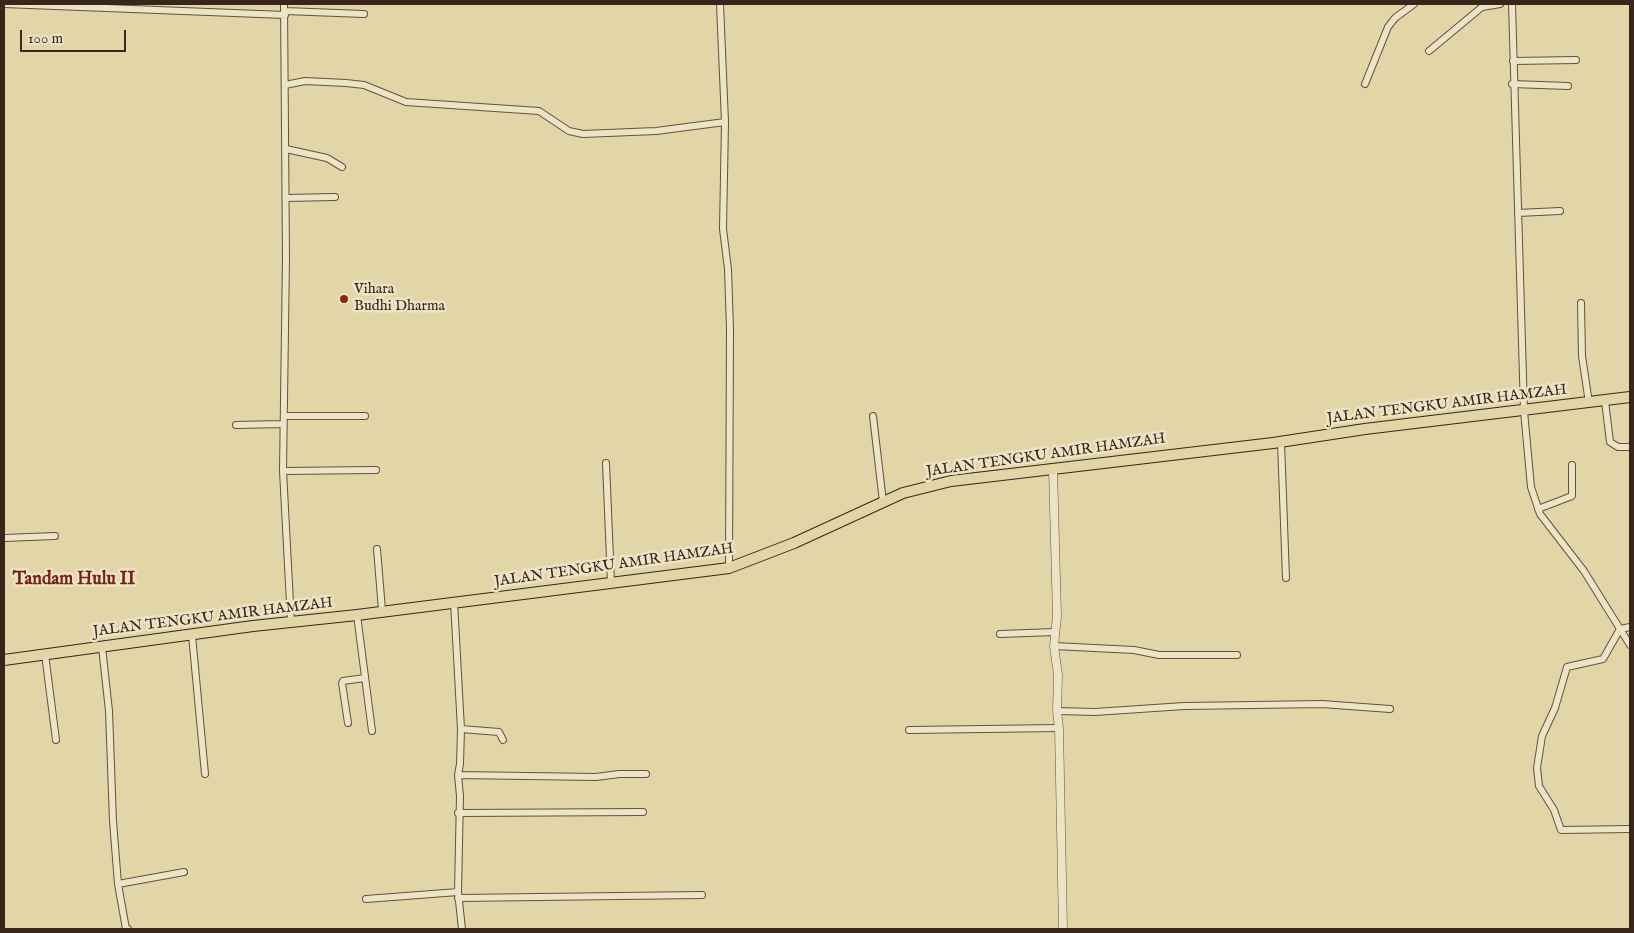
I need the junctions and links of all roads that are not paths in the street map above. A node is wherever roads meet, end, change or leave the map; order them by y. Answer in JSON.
{"nodes":[{"id":1,"x":4,"y":4,"type":"edge"},
{"id":2,"x":720,"y":4,"type":"edge"},
{"id":3,"x":1414,"y":4,"type":"edge"},
{"id":4,"x":1500,"y":4,"type":"edge"},
{"id":5,"x":1512,"y":4,"type":"edge"},
{"id":6,"x":284,"y":10,"type":"edge"},
{"id":7,"x":364,"y":14,"type":"dead end"},
{"id":8,"x":1429,"y":51,"type":"dead end"},
{"id":9,"x":1576,"y":60,"type":"dead end"},
{"id":10,"x":1513,"y":62,"type":"junction"},
{"id":11,"x":1365,"y":84,"type":"dead end"},
{"id":12,"x":1512,"y":84,"type":"junction"},
{"id":13,"x":285,"y":85,"type":"junction"},
{"id":14,"x":1568,"y":86,"type":"dead end"},
{"id":15,"x":725,"y":122,"type":"junction"},
{"id":16,"x":286,"y":149,"type":"junction"},
{"id":17,"x":342,"y":166,"type":"dead end"},
{"id":18,"x":336,"y":197,"type":"dead end"},
{"id":19,"x":286,"y":198,"type":"junction"},
{"id":20,"x":1560,"y":210,"type":"dead end"},
{"id":21,"x":1518,"y":213,"type":"junction"},
{"id":22,"x":1581,"y":303,"type":"dead end"},
{"id":23,"x":1630,"y":397,"type":"edge"},
{"id":24,"x":1605,"y":400,"type":"junction"},
{"id":25,"x":1589,"y":403,"type":"junction"},
{"id":26,"x":1524,"y":411,"type":"junction"},
{"id":27,"x":284,"y":416,"type":"junction"},
{"id":28,"x":365,"y":416,"type":"dead end"},
{"id":29,"x":873,"y":416,"type":"dead end"},
{"id":30,"x":284,"y":424,"type":"junction"},
{"id":31,"x":236,"y":425,"type":"dead end"},
{"id":32,"x":1281,"y":442,"type":"junction"},
{"id":33,"x":1630,"y":447,"type":"edge"},
{"id":34,"x":606,"y":463,"type":"dead end"},
{"id":35,"x":1572,"y":465,"type":"dead end"},
{"id":36,"x":1053,"y":469,"type":"junction"},
{"id":37,"x":376,"y":470,"type":"dead end"},
{"id":38,"x":283,"y":472,"type":"junction"},
{"id":39,"x":883,"y":502,"type":"junction"},
{"id":40,"x":1539,"y":512,"type":"junction"},
{"id":41,"x":55,"y":536,"type":"dead end"},
{"id":42,"x":4,"y":538,"type":"edge"},
{"id":43,"x":377,"y":549,"type":"dead end"},
{"id":44,"x":729,"y":568,"type":"junction"},
{"id":45,"x":1286,"y":578,"type":"dead end"},
{"id":46,"x":611,"y":584,"type":"junction"},
{"id":47,"x":454,"y":602,"type":"junction"},
{"id":48,"x":382,"y":610,"type":"junction"},
{"id":49,"x":357,"y":615,"type":"junction"},
{"id":50,"x":291,"y":622,"type":"junction"},
{"id":51,"x":1630,"y":627,"type":"edge"},
{"id":52,"x":1620,"y":629,"type":"junction"},
{"id":53,"x":1055,"y":632,"type":"junction"},
{"id":54,"x":1000,"y":634,"type":"dead end"},
{"id":55,"x":192,"y":635,"type":"junction"},
{"id":56,"x":1630,"y":644,"type":"edge"},
{"id":57,"x":102,"y":646,"type":"junction"},
{"id":58,"x":1054,"y":646,"type":"junction"},
{"id":59,"x":45,"y":654,"type":"junction"},
{"id":60,"x":1237,"y":655,"type":"dead end"},
{"id":61,"x":4,"y":660,"type":"edge"},
{"id":62,"x":365,"y":678,"type":"junction"},
{"id":63,"x":1390,"y":709,"type":"dead end"},
{"id":64,"x":1056,"y":711,"type":"junction"},
{"id":65,"x":348,"y":723,"type":"dead end"},
{"id":66,"x":1059,"y":728,"type":"junction"},
{"id":67,"x":461,"y":729,"type":"junction"},
{"id":68,"x":909,"y":730,"type":"dead end"},
{"id":69,"x":372,"y":731,"type":"dead end"},
{"id":70,"x":56,"y":740,"type":"dead end"},
{"id":71,"x":503,"y":740,"type":"dead end"},
{"id":72,"x":205,"y":774,"type":"dead end"},
{"id":73,"x":646,"y":774,"type":"dead end"},
{"id":74,"x":458,"y":775,"type":"junction"},
{"id":75,"x":643,"y":812,"type":"dead end"},
{"id":76,"x":458,"y":813,"type":"junction"},
{"id":77,"x":1630,"y":829,"type":"edge"},
{"id":78,"x":184,"y":872,"type":"dead end"},
{"id":79,"x":118,"y":884,"type":"junction"},
{"id":80,"x":458,"y":895,"type":"junction"},
{"id":81,"x":702,"y":895,"type":"dead end"},
{"id":82,"x":366,"y":899,"type":"dead end"},
{"id":83,"x":128,"y":929,"type":"edge"},
{"id":84,"x":462,"y":929,"type":"edge"},
{"id":85,"x":1064,"y":929,"type":"edge"}],
"edges":[{"from":1,"to":6,"type":"street"},
{"from":2,"to":15,"type":"street"},
{"from":3,"to":11,"type":"street"},
{"from":4,"to":8,"type":"street"},
{"from":5,"to":10,"type":"street"},
{"from":6,"to":7,"type":"street"},
{"from":6,"to":13,"type":"street"},
{"from":9,"to":10,"type":"street"},
{"from":10,"to":12,"type":"street"},
{"from":12,"to":14,"type":"street"},
{"from":12,"to":21,"type":"street"},
{"from":13,"to":15,"type":"street"},
{"from":13,"to":16,"type":"street"},
{"from":15,"to":44,"type":"street"},
{"from":16,"to":17,"type":"street"},
{"from":16,"to":19,"type":"street"},
{"from":18,"to":19,"type":"street"},
{"from":19,"to":27,"type":"street"},
{"from":20,"to":21,"type":"street"},
{"from":21,"to":26,"type":"street"},
{"from":22,"to":25,"type":"street"},
{"from":23,"to":24,"type":"highway","name":"JALAN TENGKU AMIR HAMZAH"},
{"from":24,"to":25,"type":"highway","name":"JALAN TENGKU AMIR HAMZAH"},
{"from":24,"to":33,"type":"street"},
{"from":25,"to":26,"type":"highway","name":"JALAN TENGKU AMIR HAMZAH"},
{"from":26,"to":32,"type":"highway","name":"JALAN TENGKU AMIR HAMZAH"},
{"from":26,"to":40,"type":"street"},
{"from":27,"to":28,"type":"street"},
{"from":27,"to":30,"type":"street"},
{"from":29,"to":39,"type":"street"},
{"from":30,"to":31,"type":"street"},
{"from":30,"to":38,"type":"street"},
{"from":32,"to":36,"type":"highway","name":"JALAN TENGKU AMIR HAMZAH"},
{"from":32,"to":45,"type":"street"},
{"from":34,"to":46,"type":"street"},
{"from":35,"to":40,"type":"street"},
{"from":36,"to":39,"type":"highway","name":"JALAN TENGKU AMIR HAMZAH"},
{"from":36,"to":53,"type":"street"},
{"from":37,"to":38,"type":"street"},
{"from":38,"to":50,"type":"street"},
{"from":39,"to":44,"type":"highway","name":"JALAN TENGKU AMIR HAMZAH"},
{"from":40,"to":52,"type":"street"},
{"from":41,"to":42,"type":"street"},
{"from":43,"to":48,"type":"street"},
{"from":44,"to":46,"type":"highway","name":"JALAN TENGKU AMIR HAMZAH"},
{"from":46,"to":47,"type":"highway","name":"JALAN TENGKU AMIR HAMZAH"},
{"from":47,"to":48,"type":"highway","name":"JALAN TENGKU AMIR HAMZAH"},
{"from":47,"to":67,"type":"street"},
{"from":48,"to":49,"type":"highway","name":"JALAN TENGKU AMIR HAMZAH"},
{"from":49,"to":50,"type":"highway","name":"JALAN TENGKU AMIR HAMZAH"},
{"from":49,"to":62,"type":"street"},
{"from":50,"to":55,"type":"highway","name":"JALAN TENGKU AMIR HAMZAH"},
{"from":51,"to":52,"type":"street"},
{"from":52,"to":56,"type":"street"},
{"from":52,"to":77,"type":"street"},
{"from":53,"to":54,"type":"street"},
{"from":53,"to":58,"type":"street"},
{"from":55,"to":57,"type":"highway","name":"JALAN TENGKU AMIR HAMZAH"},
{"from":55,"to":72,"type":"street"},
{"from":57,"to":59,"type":"highway","name":"JALAN TENGKU AMIR HAMZAH"},
{"from":57,"to":79,"type":"street"},
{"from":58,"to":60,"type":"street"},
{"from":58,"to":64,"type":"street"},
{"from":59,"to":61,"type":"highway","name":"JALAN TENGKU AMIR HAMZAH"},
{"from":59,"to":70,"type":"street"},
{"from":62,"to":65,"type":"street"},
{"from":62,"to":69,"type":"street"},
{"from":63,"to":64,"type":"street"},
{"from":64,"to":66,"type":"street"},
{"from":66,"to":68,"type":"street"},
{"from":66,"to":85,"type":"street"},
{"from":67,"to":71,"type":"street"},
{"from":67,"to":74,"type":"street"},
{"from":73,"to":74,"type":"street"},
{"from":74,"to":76,"type":"street"},
{"from":75,"to":76,"type":"street"},
{"from":76,"to":80,"type":"street"},
{"from":78,"to":79,"type":"street"},
{"from":79,"to":83,"type":"street"},
{"from":80,"to":81,"type":"street"},
{"from":80,"to":82,"type":"street"},
{"from":80,"to":84,"type":"street"}]}
